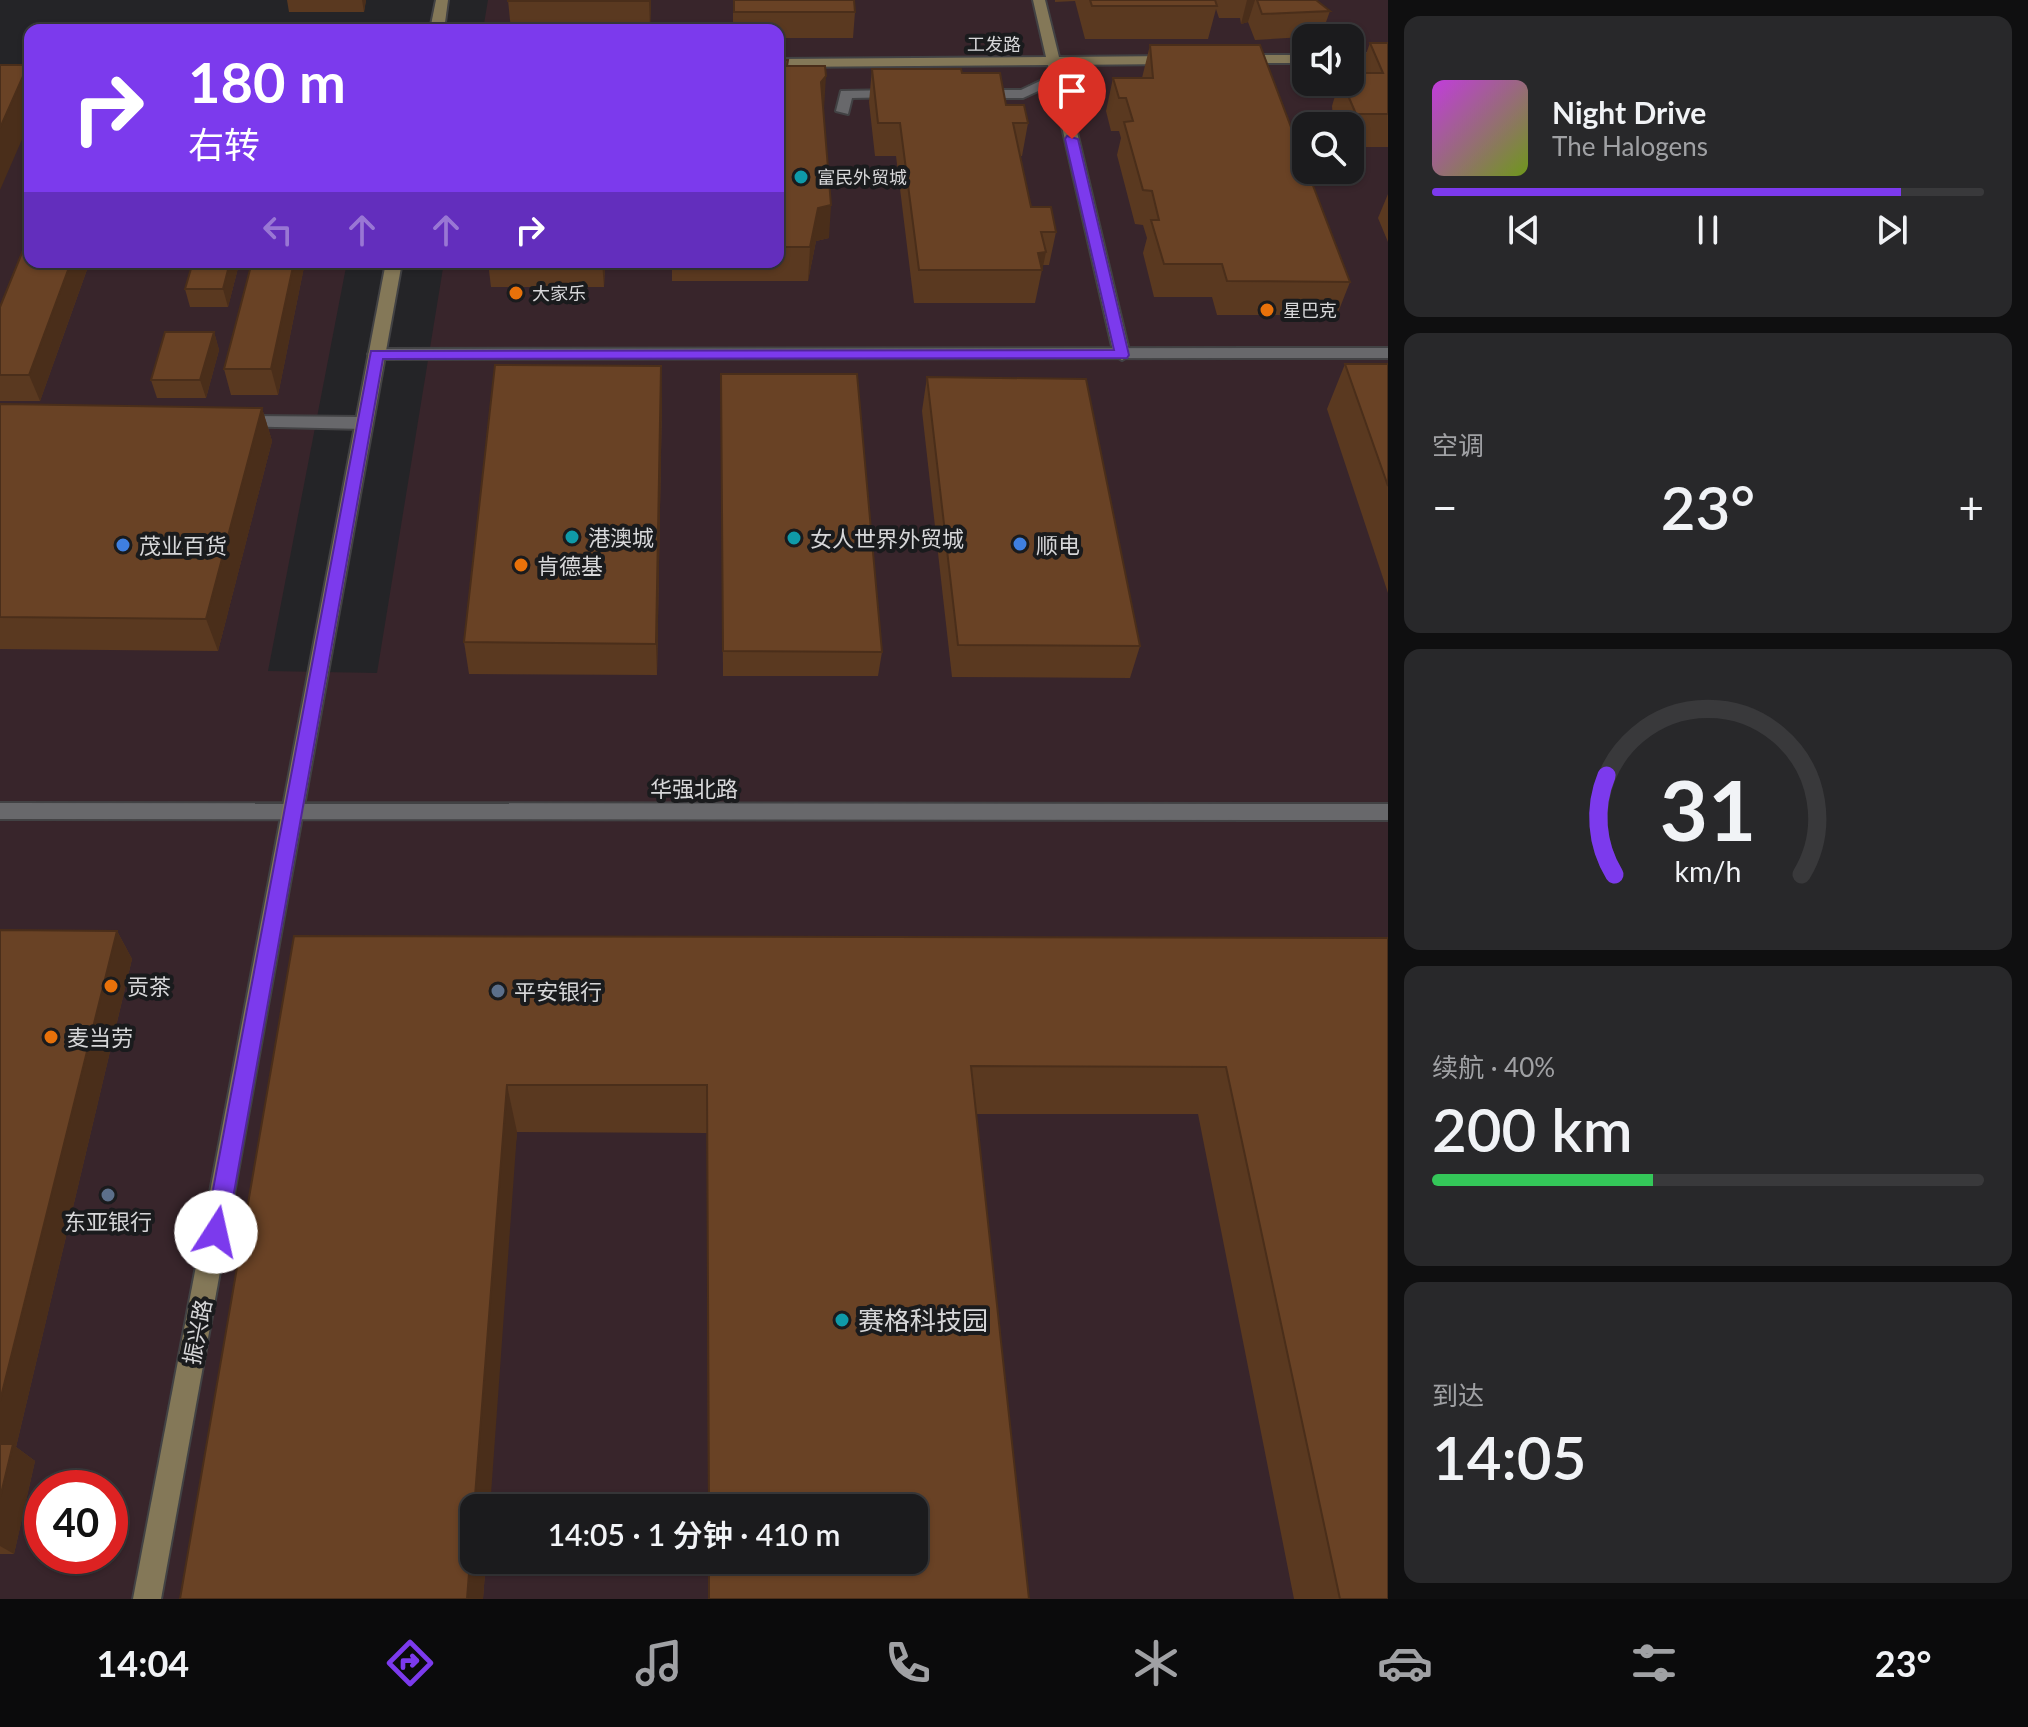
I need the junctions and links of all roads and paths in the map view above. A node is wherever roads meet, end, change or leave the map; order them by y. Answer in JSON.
{"nodes":[{"id":1,"x":442,"y":0,"type":"edge"},
{"id":2,"x":1039,"y":0,"type":"edge"},
{"id":3,"x":438,"y":24,"type":"edge"},
{"id":4,"x":1364,"y":58,"type":"edge"},
{"id":5,"x":1388,"y":58,"type":"edge"},
{"id":6,"x":1292,"y":59,"type":"edge"},
{"id":7,"x":1195,"y":60,"type":"edge"},
{"id":8,"x":1227,"y":60,"type":"edge"},
{"id":9,"x":1053,"y":62,"type":"junction"},
{"id":10,"x":784,"y":63,"type":"edge"},
{"id":11,"x":1057,"y":77,"type":"junction"},
{"id":12,"x":920,"y":94,"type":"edge"},
{"id":13,"x":964,"y":94,"type":"edge"},
{"id":14,"x":843,"y":111,"type":"dead end"},
{"id":15,"x":393,"y":268,"type":"edge"},
{"id":16,"x":1388,"y":353,"type":"edge"},
{"id":17,"x":376,"y":354,"type":"junction"},
{"id":18,"x":1122,"y":355,"type":"junction"},
{"id":19,"x":222,"y":422,"type":"edge"},
{"id":20,"x":364,"y":423,"type":"junction"},
{"id":21,"x":0,"y":811,"type":"edge"},
{"id":22,"x":294,"y":812,"type":"junction"},
{"id":23,"x":1388,"y":812,"type":"edge"},
{"id":24,"x":147,"y":1599,"type":"edge"}],
"edges":[{"from":1,"to":3,"type":"street"},
{"from":2,"to":9,"type":"street"},
{"from":4,"to":5,"type":"street"},
{"from":6,"to":8,"type":"street"},
{"from":7,"to":9,"type":"street","name":"工发路"},
{"from":9,"to":10,"type":"street","name":"工发路"},
{"from":9,"to":11,"type":"street"},
{"from":11,"to":13,"type":"street"},
{"from":11,"to":18,"type":"street"},
{"from":12,"to":14,"type":"street"},
{"from":15,"to":17,"type":"street","name":"振兴路"},
{"from":16,"to":18,"type":"street"},
{"from":17,"to":18,"type":"street"},
{"from":17,"to":20,"type":"street","name":"振兴路"},
{"from":19,"to":20,"type":"street"},
{"from":20,"to":22,"type":"street","name":"振兴路"},
{"from":21,"to":22,"type":"street","name":"华强北路"},
{"from":22,"to":23,"type":"street","name":"华强北路"},
{"from":22,"to":24,"type":"street","name":"振兴路"}]}
